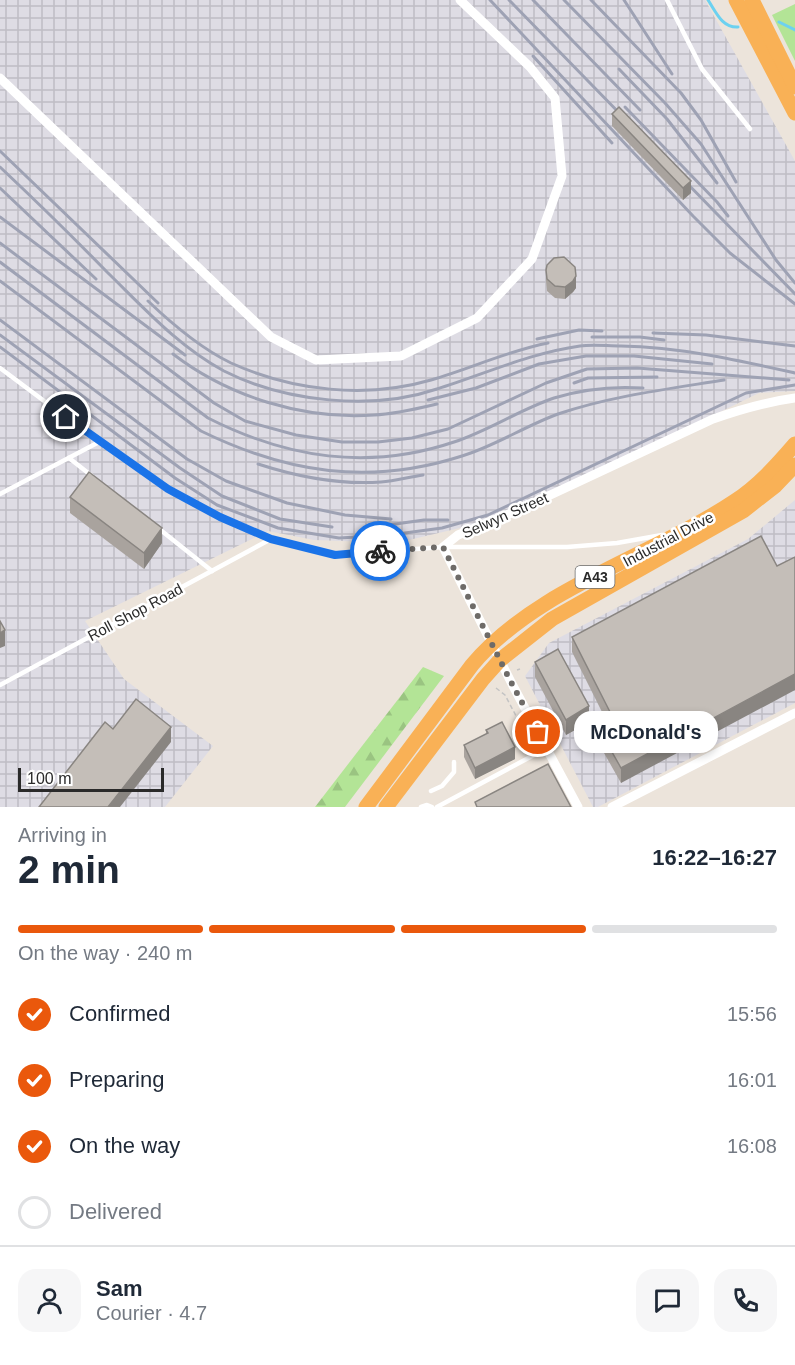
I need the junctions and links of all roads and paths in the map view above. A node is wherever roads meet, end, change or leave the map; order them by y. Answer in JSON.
{"nodes":[{"id":1,"x":460,"y":0,"type":"edge"},
{"id":2,"x":667,"y":0,"type":"edge"},
{"id":3,"x":736,"y":0,"type":"edge"},
{"id":4,"x":752,"y":0,"type":"edge"},
{"id":5,"x":0,"y":78,"type":"edge"},
{"id":6,"x":795,"y":87,"type":"edge"},
{"id":7,"x":795,"y":114,"type":"edge"},
{"id":8,"x":750,"y":129,"type":"dead end"},
{"id":9,"x":0,"y":368,"type":"edge"},
{"id":10,"x":795,"y":398,"type":"edge"},
{"id":11,"x":99,"y":442,"type":"junction"},
{"id":12,"x":795,"y":444,"type":"edge"},
{"id":13,"x":69,"y":458,"type":"junction"},
{"id":14,"x":795,"y":465,"type":"edge"},
{"id":15,"x":96,"y":479,"type":"edge"},
{"id":16,"x":0,"y":494,"type":"edge"},
{"id":17,"x":149,"y":521,"type":"edge"},
{"id":18,"x":683,"y":532,"type":"junction"},
{"id":19,"x":271,"y":539,"type":"junction"},
{"id":20,"x":443,"y":547,"type":"junction"},
{"id":21,"x":212,"y":571,"type":"junction"},
{"id":22,"x":492,"y":645,"type":"junction"},
{"id":23,"x":500,"y":660,"type":"junction"},
{"id":24,"x":0,"y":685,"type":"edge"},
{"id":25,"x":496,"y":688,"type":"dead end"},
{"id":26,"x":795,"y":713,"type":"edge"},
{"id":27,"x":534,"y":748,"type":"dead end"},
{"id":28,"x":547,"y":748,"type":"junction"},
{"id":29,"x":454,"y":762,"type":"dead end"},
{"id":30,"x":430,"y":791,"type":"dead end"},
{"id":31,"x":366,"y":807,"type":"edge"},
{"id":32,"x":386,"y":807,"type":"edge"},
{"id":33,"x":421,"y":807,"type":"edge"},
{"id":34,"x":432,"y":807,"type":"edge"},
{"id":35,"x":437,"y":807,"type":"edge"},
{"id":36,"x":578,"y":807,"type":"edge"},
{"id":37,"x":612,"y":807,"type":"edge"}],
"edges":[{"from":1,"to":5,"type":"street"},
{"from":2,"to":8,"type":"lane"},
{"from":3,"to":7,"type":"highway"},
{"from":4,"to":6,"type":"highway"},
{"from":9,"to":11,"type":"lane","name":"Selwyn Street"},
{"from":10,"to":20,"type":"street","name":"Selwyn Street"},
{"from":11,"to":13,"type":"lane"},
{"from":11,"to":19,"type":"lane","name":"Selwyn Street"},
{"from":12,"to":18,"type":"highway","name":"Industrial Drive","number":"A43"},
{"from":13,"to":15,"type":"lane"},
{"from":13,"to":16,"type":"lane"},
{"from":14,"to":23,"type":"highway","name":"Industrial Drive","number":"A43"},
{"from":17,"to":21,"type":"lane"},
{"from":18,"to":20,"type":"lane"},
{"from":18,"to":22,"type":"highway","name":"Industrial Drive","number":"A43"},
{"from":19,"to":20,"type":"lane","name":"Selwyn Street"},
{"from":19,"to":21,"type":"lane","name":"Roll Shop Road"},
{"from":20,"to":22,"type":"street"},
{"from":21,"to":24,"type":"lane","name":"Roll Shop Road"},
{"from":22,"to":23,"type":"street"},
{"from":22,"to":31,"type":"highway","name":"Industrial Drive","number":"A43"},
{"from":23,"to":28,"type":"street"},
{"from":23,"to":32,"type":"highway","name":"Industrial Drive","number":"A43"},
{"from":25,"to":27,"type":"path"},
{"from":26,"to":37,"type":"street"},
{"from":28,"to":35,"type":"lane"},
{"from":28,"to":36,"type":"street"},
{"from":29,"to":30,"type":"lane"},
{"from":33,"to":34,"type":"lane"}]}
